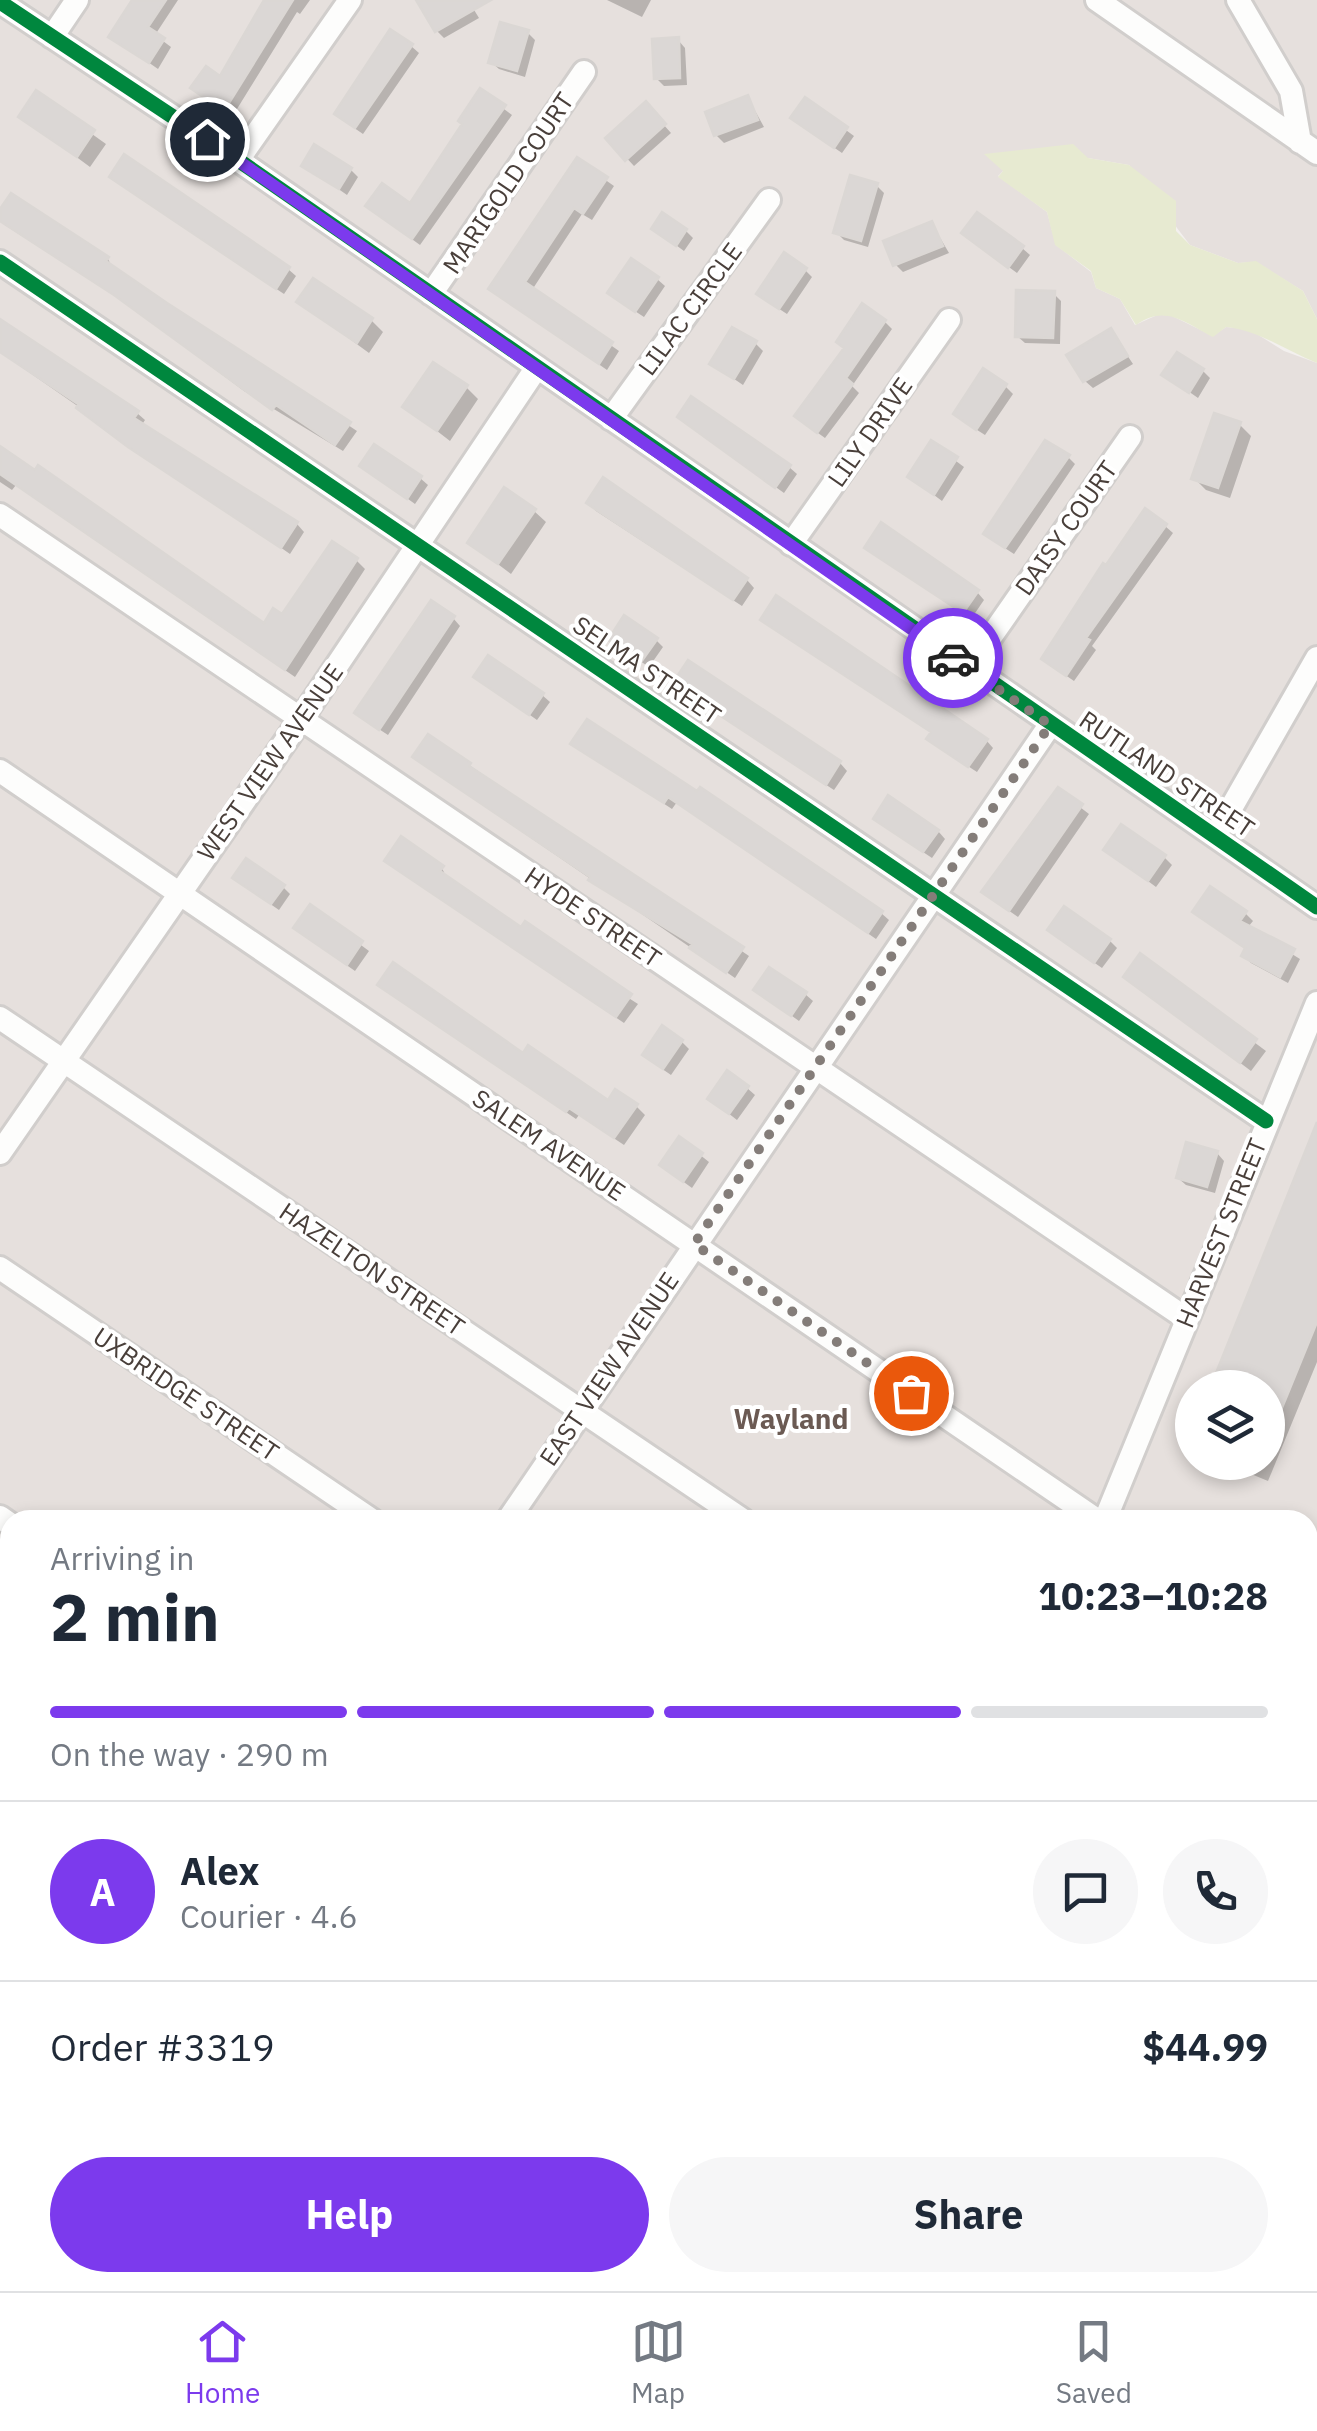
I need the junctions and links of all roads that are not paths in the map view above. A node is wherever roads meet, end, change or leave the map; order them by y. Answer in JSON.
{"nodes":[{"id":1,"x":77,"y":0,"type":"edge"},
{"id":2,"x":350,"y":0,"type":"edge"},
{"id":3,"x":1097,"y":0,"type":"edge"},
{"id":4,"x":1238,"y":0,"type":"edge"},
{"id":5,"x":0,"y":2,"type":"edge"},
{"id":6,"x":52,"y":37,"type":"junction"},
{"id":7,"x":584,"y":72,"type":"dead end"},
{"id":8,"x":1308,"y":147,"type":"edge"},
{"id":9,"x":238,"y":160,"type":"junction"},
{"id":10,"x":769,"y":200,"type":"dead end"},
{"id":11,"x":0,"y":262,"type":"edge"},
{"id":12,"x":432,"y":294,"type":"junction"},
{"id":13,"x":948,"y":320,"type":"dead end"},
{"id":14,"x":536,"y":368,"type":"junction"},
{"id":15,"x":611,"y":419,"type":"junction"},
{"id":16,"x":1130,"y":437,"type":"dead end"},
{"id":17,"x":0,"y":515,"type":"edge"},
{"id":18,"x":791,"y":544,"type":"junction"},
{"id":19,"x":418,"y":545,"type":"junction"},
{"id":20,"x":1317,"y":658,"type":"edge"},
{"id":21,"x":969,"y":668,"type":"junction"},
{"id":22,"x":301,"y":719,"type":"junction"},
{"id":23,"x":1050,"y":725,"type":"junction"},
{"id":24,"x":0,"y":771,"type":"edge"},
{"id":25,"x":1215,"y":836,"type":"junction"},
{"id":26,"x":179,"y":893,"type":"junction"},
{"id":27,"x":934,"y":895,"type":"junction"},
{"id":28,"x":1317,"y":906,"type":"edge"},
{"id":29,"x":1317,"y":1004,"type":"edge"},
{"id":30,"x":0,"y":1018,"type":"edge"},
{"id":31,"x":62,"y":1060,"type":"junction"},
{"id":32,"x":816,"y":1068,"type":"junction"},
{"id":33,"x":1266,"y":1120,"type":"junction"},
{"id":34,"x":0,"y":1153,"type":"edge"},
{"id":35,"x":694,"y":1244,"type":"junction"},
{"id":36,"x":0,"y":1268,"type":"edge"},
{"id":37,"x":1187,"y":1319,"type":"junction"},
{"id":38,"x":579,"y":1413,"type":"junction"},
{"id":39,"x":357,"y":1510,"type":"edge"},
{"id":40,"x":515,"y":1510,"type":"edge"},
{"id":41,"x":728,"y":1510,"type":"edge"},
{"id":42,"x":1082,"y":1510,"type":"edge"},
{"id":43,"x":1109,"y":1510,"type":"edge"}],
"edges":[{"from":1,"to":6,"type":"street"},
{"from":2,"to":9,"type":"street"},
{"from":3,"to":8,"type":"street"},
{"from":4,"to":8,"type":"street"},
{"from":5,"to":6,"type":"street","name":"RUTLAND STREET"},
{"from":6,"to":9,"type":"street","name":"RUTLAND STREET"},
{"from":7,"to":12,"type":"street","name":"MARIGOLD COURT"},
{"from":9,"to":12,"type":"street","name":"RUTLAND STREET"},
{"from":10,"to":15,"type":"street","name":"LILAC CIRCLE"},
{"from":11,"to":19,"type":"street","name":"SELMA STREET"},
{"from":12,"to":14,"type":"street","name":"RUTLAND STREET"},
{"from":13,"to":18,"type":"street","name":"LILY DRIVE"},
{"from":14,"to":15,"type":"street","name":"RUTLAND STREET"},
{"from":14,"to":19,"type":"street","name":"WEST VIEW AVENUE"},
{"from":15,"to":18,"type":"street","name":"RUTLAND STREET"},
{"from":16,"to":21,"type":"street","name":"DAISY COURT"},
{"from":17,"to":22,"type":"street","name":"HYDE STREET"},
{"from":18,"to":21,"type":"street","name":"RUTLAND STREET"},
{"from":19,"to":22,"type":"street","name":"WEST VIEW AVENUE"},
{"from":19,"to":27,"type":"street","name":"SELMA STREET"},
{"from":20,"to":25,"type":"street"},
{"from":21,"to":23,"type":"street","name":"RUTLAND STREET"},
{"from":22,"to":26,"type":"street","name":"WEST VIEW AVENUE"},
{"from":22,"to":32,"type":"street","name":"HYDE STREET"},
{"from":23,"to":25,"type":"street","name":"RUTLAND STREET"},
{"from":23,"to":27,"type":"street","name":"EAST VIEW AVENUE"},
{"from":24,"to":26,"type":"street","name":"SALEM AVENUE"},
{"from":25,"to":28,"type":"street","name":"RUTLAND STREET"},
{"from":26,"to":31,"type":"street","name":"WEST VIEW AVENUE"},
{"from":26,"to":35,"type":"street","name":"SALEM AVENUE"},
{"from":27,"to":32,"type":"street","name":"EAST VIEW AVENUE"},
{"from":27,"to":33,"type":"street","name":"SELMA STREET"},
{"from":29,"to":33,"type":"street","name":"HARVEST STREET"},
{"from":30,"to":31,"type":"street","name":"HAZELTON STREET"},
{"from":31,"to":34,"type":"street","name":"WEST VIEW AVENUE"},
{"from":31,"to":38,"type":"street","name":"HAZELTON STREET"},
{"from":32,"to":35,"type":"street","name":"EAST VIEW AVENUE"},
{"from":32,"to":37,"type":"street","name":"HYDE STREET"},
{"from":33,"to":37,"type":"street","name":"HARVEST STREET"},
{"from":35,"to":38,"type":"street","name":"EAST VIEW AVENUE"},
{"from":35,"to":42,"type":"street","name":"SALEM AVENUE"},
{"from":36,"to":39,"type":"street","name":"UXBRIDGE STREET"},
{"from":37,"to":43,"type":"street","name":"HARVEST STREET"},
{"from":38,"to":40,"type":"street","name":"EAST VIEW AVENUE"},
{"from":38,"to":41,"type":"street","name":"HAZELTON STREET"}]}
